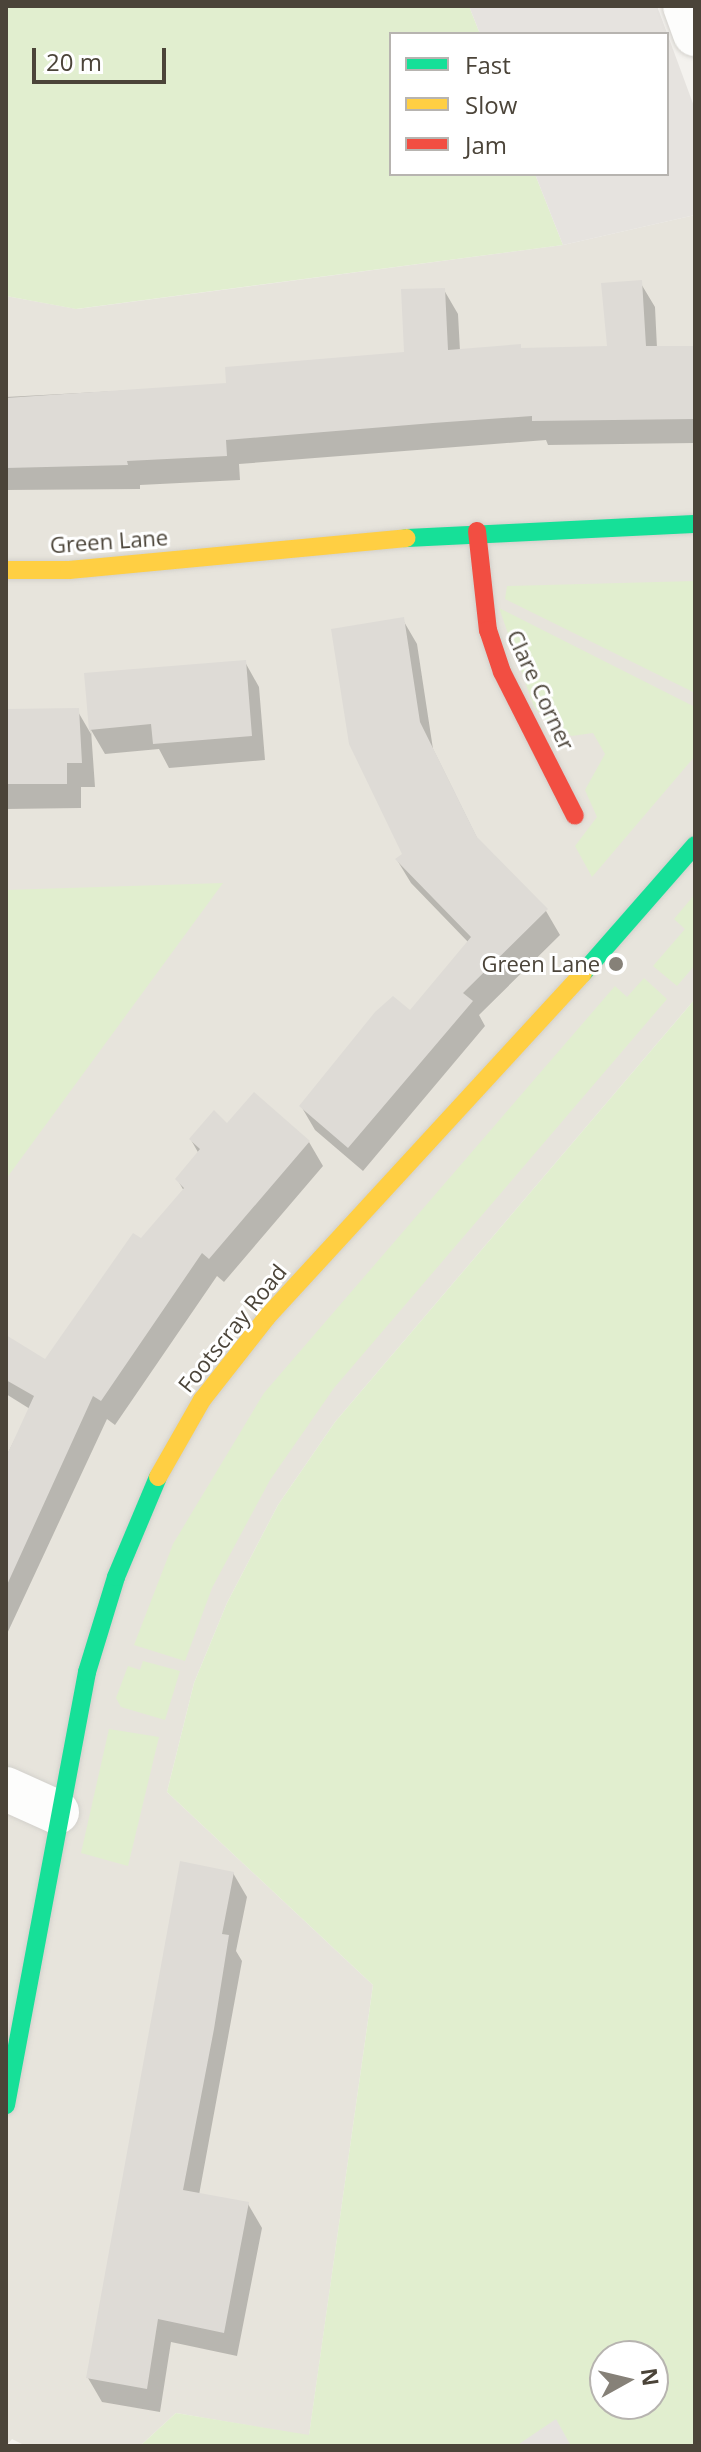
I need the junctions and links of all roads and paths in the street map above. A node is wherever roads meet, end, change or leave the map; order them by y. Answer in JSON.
{"nodes":[{"id":1,"x":685,"y":6,"type":"edge"},
{"id":2,"x":695,"y":34,"type":"edge"},
{"id":3,"x":695,"y":524,"type":"edge"},
{"id":4,"x":477,"y":531,"type":"junction"},
{"id":5,"x":6,"y":570,"type":"edge"},
{"id":6,"x":575,"y":816,"type":"dead end"},
{"id":7,"x":695,"y":845,"type":"edge"},
{"id":8,"x":6,"y":1789,"type":"edge"},
{"id":9,"x":57,"y":1812,"type":"junction"},
{"id":10,"x":6,"y":2105,"type":"edge"}],
"edges":[{"from":1,"to":2,"type":"street"},
{"from":3,"to":4,"type":"main road","name":"Green Lane"},
{"from":4,"to":5,"type":"main road","name":"Green Lane"},
{"from":4,"to":6,"type":"main road","name":"Clare Corner"},
{"from":7,"to":9,"type":"main road","name":"Footscray Road"},
{"from":8,"to":9,"type":"street"},
{"from":9,"to":10,"type":"main road","name":"Footscray Road"}]}
